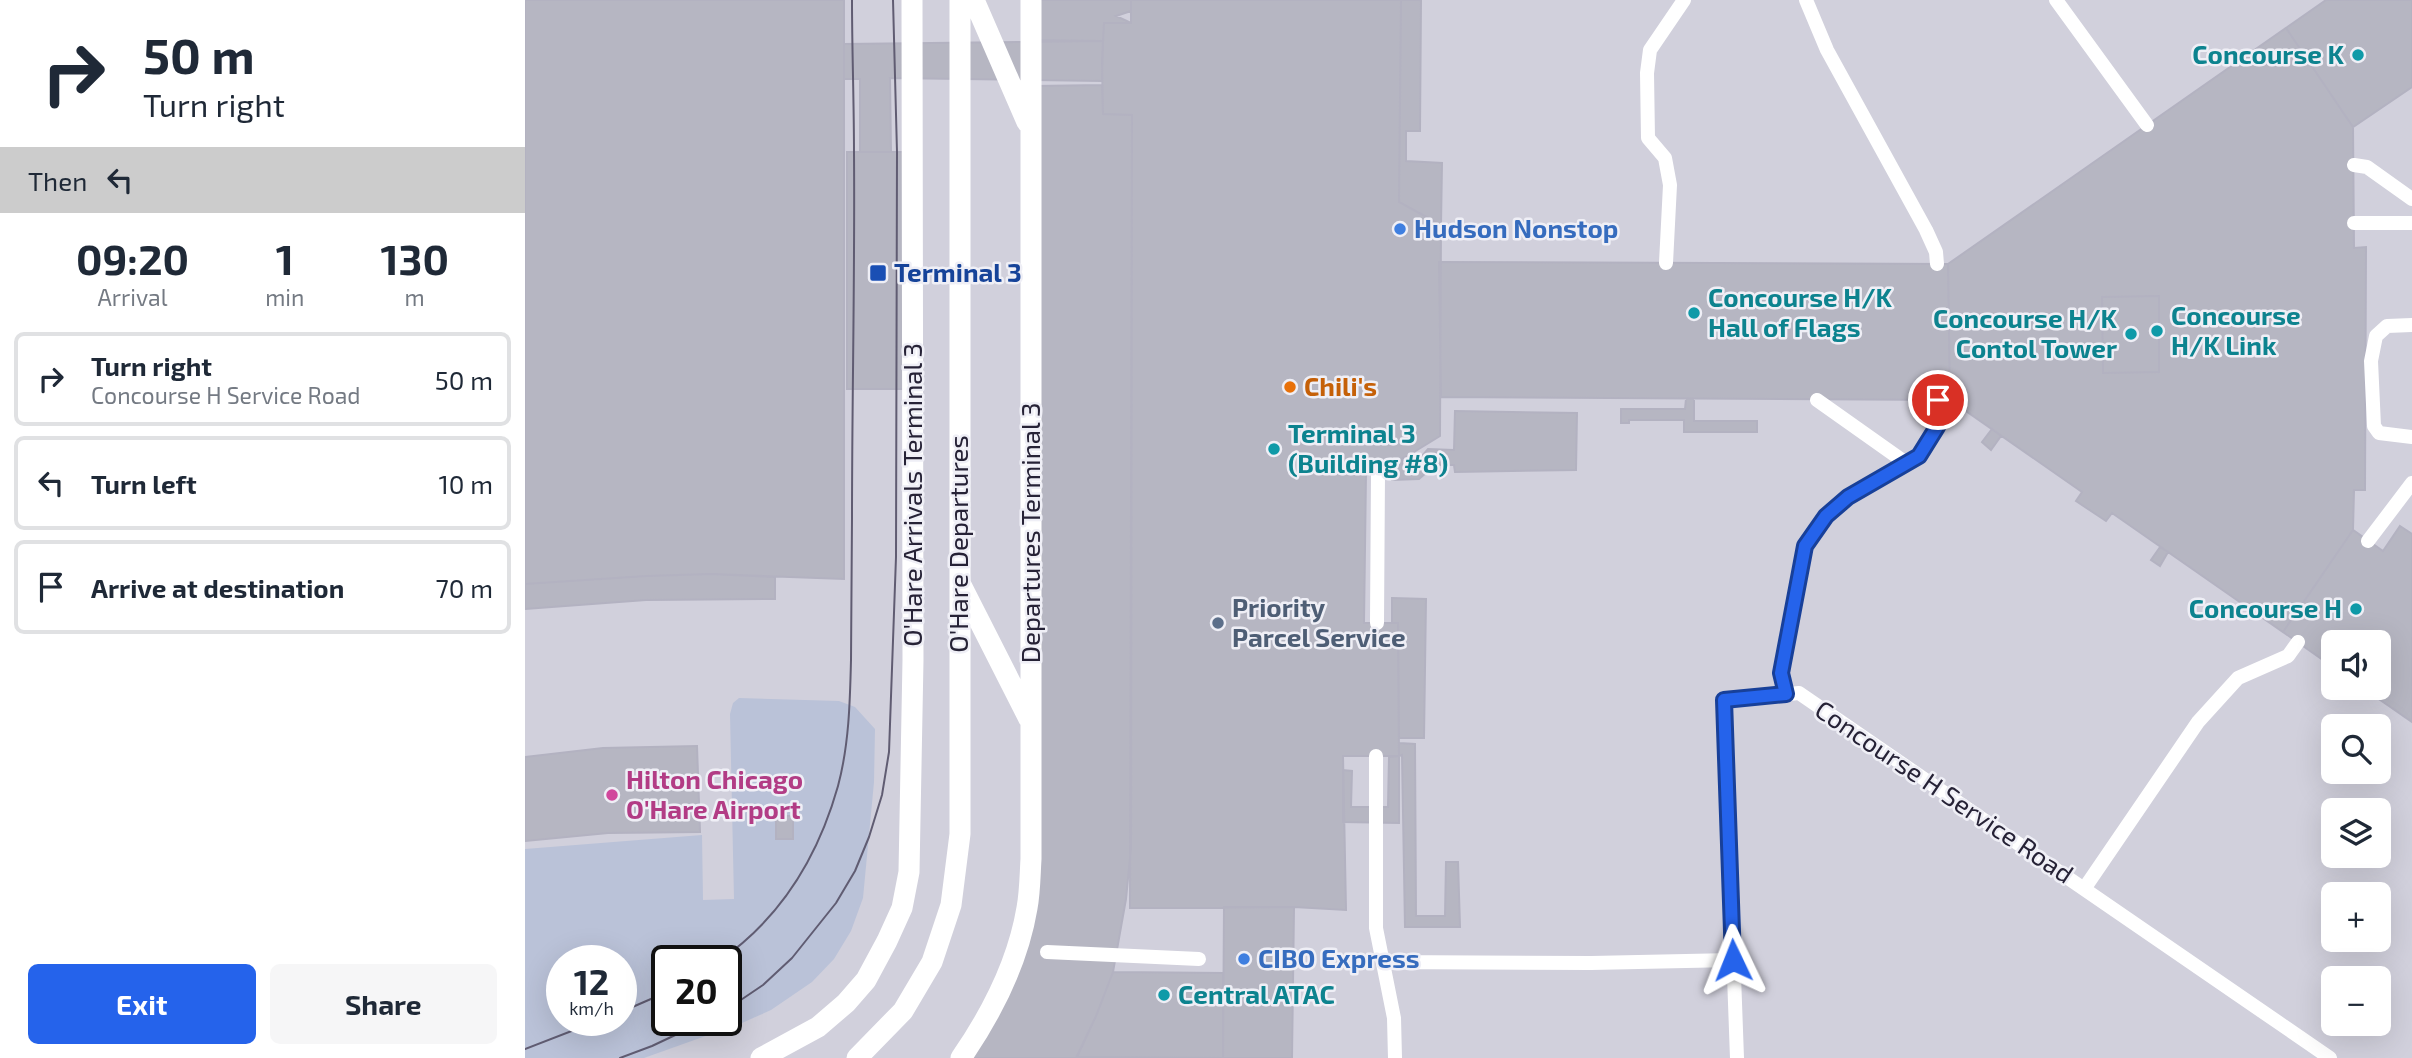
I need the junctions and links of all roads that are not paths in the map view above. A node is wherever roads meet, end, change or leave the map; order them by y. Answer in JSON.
{"nodes":[{"id":1,"x":912,"y":0,"type":"edge"},
{"id":2,"x":960,"y":0,"type":"edge"},
{"id":3,"x":974,"y":0,"type":"edge"},
{"id":4,"x":1031,"y":0,"type":"edge"},
{"id":5,"x":1684,"y":0,"type":"edge"},
{"id":6,"x":1806,"y":0,"type":"edge"},
{"id":7,"x":2056,"y":0,"type":"edge"},
{"id":8,"x":2147,"y":125,"type":"dead end"},
{"id":9,"x":1031,"y":130,"type":"junction"},
{"id":10,"x":2354,"y":165,"type":"dead end"},
{"id":11,"x":2412,"y":199,"type":"edge"},
{"id":12,"x":2354,"y":223,"type":"dead end"},
{"id":13,"x":2412,"y":223,"type":"edge"},
{"id":14,"x":1666,"y":263,"type":"dead end"},
{"id":15,"x":1937,"y":264,"type":"dead end"},
{"id":16,"x":2412,"y":325,"type":"edge"},
{"id":17,"x":1817,"y":400,"type":"dead end"},
{"id":18,"x":1938,"y":400,"type":"dead end"},
{"id":19,"x":2412,"y":437,"type":"edge"},
{"id":20,"x":1906,"y":463,"type":"junction"},
{"id":21,"x":1378,"y":474,"type":"dead end"},
{"id":22,"x":2412,"y":483,"type":"edge"},
{"id":23,"x":2368,"y":541,"type":"dead end"},
{"id":24,"x":959,"y":579,"type":"junction"},
{"id":25,"x":1377,"y":623,"type":"dead end"},
{"id":26,"x":2298,"y":642,"type":"dead end"},
{"id":27,"x":1786,"y":694,"type":"junction"},
{"id":28,"x":1031,"y":723,"type":"junction"},
{"id":29,"x":1375,"y":757,"type":"dead end"},
{"id":30,"x":2084,"y":889,"type":"junction"},
{"id":31,"x":1047,"y":952,"type":"dead end"},
{"id":32,"x":1199,"y":959,"type":"dead end"},
{"id":33,"x":1733,"y":960,"type":"junction"},
{"id":34,"x":1384,"y":962,"type":"junction"},
{"id":35,"x":963,"y":1055,"type":"edge"},
{"id":36,"x":761,"y":1058,"type":"edge"},
{"id":37,"x":857,"y":1058,"type":"edge"},
{"id":38,"x":1395,"y":1058,"type":"edge"},
{"id":39,"x":1737,"y":1058,"type":"edge"},
{"id":40,"x":2330,"y":1058,"type":"edge"}],
"edges":[{"from":1,"to":36,"type":"street","name":"O'Hare Arrivals Terminal 3"},
{"from":2,"to":24,"type":"street","name":"O'Hare Departures"},
{"from":3,"to":9,"type":"street"},
{"from":4,"to":9,"type":"street","name":"Departures Terminal 3"},
{"from":5,"to":14,"type":"lane"},
{"from":6,"to":15,"type":"lane"},
{"from":7,"to":8,"type":"lane"},
{"from":9,"to":28,"type":"street","name":"Departures Terminal 3"},
{"from":10,"to":11,"type":"lane"},
{"from":12,"to":13,"type":"lane"},
{"from":16,"to":19,"type":"lane"},
{"from":17,"to":20,"type":"lane"},
{"from":18,"to":20,"type":"lane"},
{"from":20,"to":27,"type":"lane"},
{"from":21,"to":25,"type":"lane"},
{"from":22,"to":23,"type":"lane"},
{"from":24,"to":28,"type":"street"},
{"from":24,"to":37,"type":"street","name":"O'Hare Departures"},
{"from":26,"to":30,"type":"lane"},
{"from":27,"to":30,"type":"lane","name":"Concourse H Service Road"},
{"from":27,"to":33,"type":"lane","name":"Concourse H Service Road"},
{"from":28,"to":35,"type":"street","name":"Departures Terminal 3"},
{"from":29,"to":34,"type":"lane"},
{"from":30,"to":40,"type":"lane","name":"Concourse H Service Road"},
{"from":31,"to":32,"type":"lane"},
{"from":33,"to":34,"type":"lane"},
{"from":33,"to":39,"type":"lane"},
{"from":34,"to":38,"type":"lane"}]}
